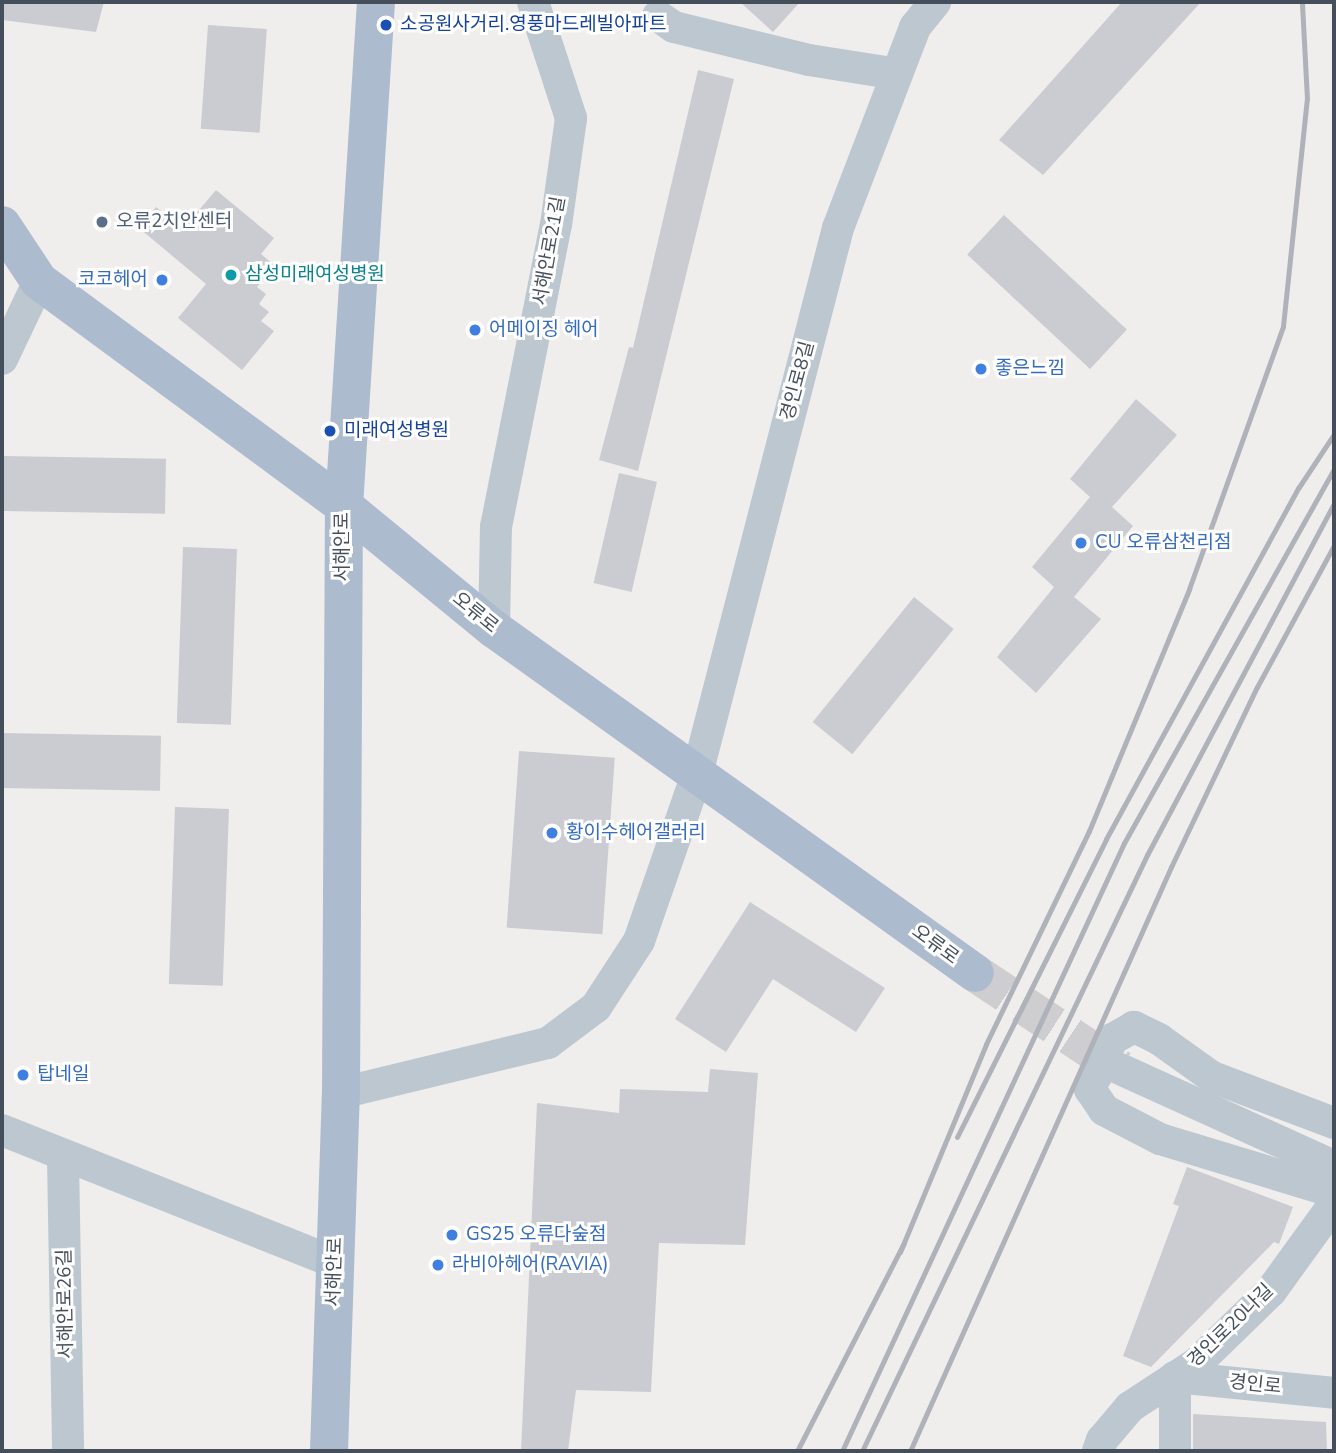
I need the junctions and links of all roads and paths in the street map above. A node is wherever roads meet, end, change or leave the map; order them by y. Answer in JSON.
{"nodes":[{"id":1,"x":376,"y":2,"type":"edge"},
{"id":2,"x":533,"y":2,"type":"edge"},
{"id":3,"x":935,"y":2,"type":"edge"},
{"id":4,"x":659,"y":16,"type":"dead end"},
{"id":5,"x":897,"y":74,"type":"junction"},
{"id":6,"x":2,"y":225,"type":"edge"},
{"id":7,"x":38,"y":281,"type":"junction"},
{"id":8,"x":2,"y":359,"type":"edge"},
{"id":9,"x":344,"y":506,"type":"junction"},
{"id":10,"x":494,"y":629,"type":"junction"},
{"id":11,"x":697,"y":774,"type":"junction"},
{"id":12,"x":975,"y":973,"type":"tunnel mouth"},
{"id":13,"x":1120,"y":1069,"type":"tunnel mouth"},
{"id":14,"x":341,"y":1093,"type":"junction"},
{"id":15,"x":1334,"y":1123,"type":"edge"},
{"id":16,"x":2,"y":1130,"type":"edge"},
{"id":17,"x":64,"y":1158,"type":"junction"},
{"id":18,"x":1334,"y":1166,"type":"edge"},
{"id":19,"x":1334,"y":1192,"type":"edge"},
{"id":20,"x":1334,"y":1204,"type":"edge"},
{"id":21,"x":336,"y":1264,"type":"junction"},
{"id":22,"x":1175,"y":1377,"type":"junction"},
{"id":23,"x":1334,"y":1393,"type":"edge"},
{"id":24,"x":68,"y":1451,"type":"edge"},
{"id":25,"x":329,"y":1451,"type":"edge"},
{"id":26,"x":1098,"y":1451,"type":"edge"},
{"id":27,"x":1174,"y":1451,"type":"edge"}],
"edges":[{"from":1,"to":9,"type":"main road","name":"서해안로"},
{"from":2,"to":10,"type":"street","name":"서해안로21길"},
{"from":3,"to":5,"type":"street","name":"경인로8길"},
{"from":4,"to":5,"type":"street"},
{"from":5,"to":11,"type":"street","name":"경인로8길"},
{"from":6,"to":7,"type":"main road","name":"오류로"},
{"from":7,"to":8,"type":"street"},
{"from":7,"to":9,"type":"main road","name":"오류로"},
{"from":9,"to":10,"type":"main road","name":"오류로"},
{"from":9,"to":14,"type":"main road","name":"서해안로"},
{"from":10,"to":11,"type":"main road","name":"오류로"},
{"from":11,"to":12,"type":"main road","name":"오류로"},
{"from":11,"to":14,"type":"street"},
{"from":13,"to":18,"type":"street"},
{"from":14,"to":21,"type":"main road","name":"서해안로"},
{"from":15,"to":19,"type":"street"},
{"from":16,"to":17,"type":"street"},
{"from":17,"to":21,"type":"street"},
{"from":17,"to":24,"type":"street","name":"서해안로26길"},
{"from":20,"to":22,"type":"street","name":"경인로20나길"},
{"from":21,"to":25,"type":"main road","name":"서해안로"},
{"from":22,"to":23,"type":"street","name":"경인로"},
{"from":22,"to":26,"type":"street","name":"경인로20나길"},
{"from":22,"to":27,"type":"street","name":"경인로20나길"}]}
